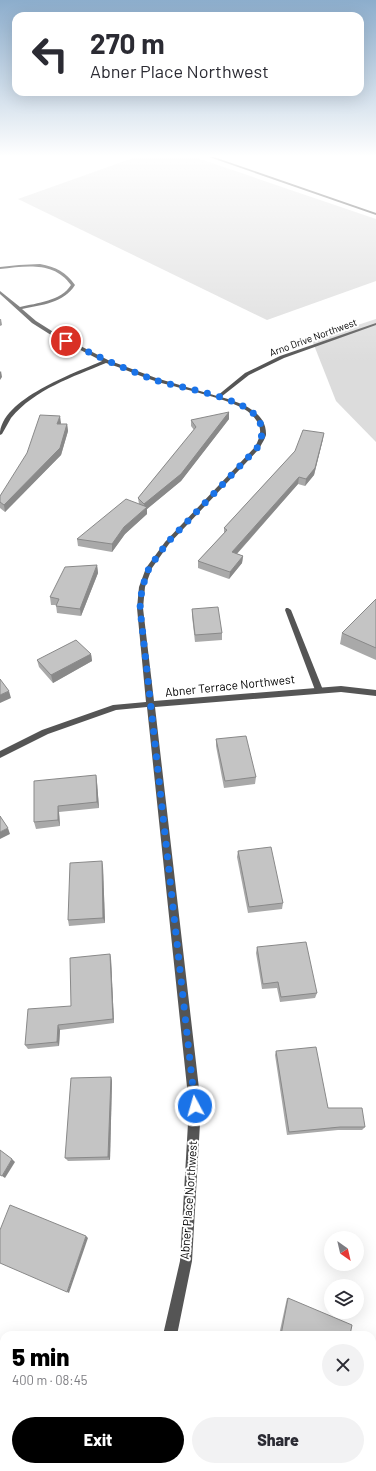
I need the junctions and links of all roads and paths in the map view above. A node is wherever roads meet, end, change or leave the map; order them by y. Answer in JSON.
{"nodes":[{"id":1,"x":0,"y":268,"type":"edge"},
{"id":2,"x":0,"y":292,"type":"edge"},
{"id":3,"x":19,"y":309,"type":"junction"},
{"id":4,"x":376,"y":324,"type":"edge"},
{"id":5,"x":106,"y":361,"type":"junction"},
{"id":6,"x":218,"y":397,"type":"junction"},
{"id":7,"x":0,"y":433,"type":"edge"},
{"id":8,"x":288,"y":610,"type":"dead end"},
{"id":9,"x":319,"y":690,"type":"junction"},
{"id":10,"x":376,"y":693,"type":"edge"},
{"id":11,"x":151,"y":706,"type":"junction"},
{"id":12,"x":0,"y":755,"type":"edge"},
{"id":13,"x":171,"y":1331,"type":"edge"}],
"edges":[{"from":1,"to":3,"type":"street"},
{"from":2,"to":3,"type":"street","name":"Abner Place Northwest"},
{"from":3,"to":5,"type":"street","name":"Abner Place Northwest"},
{"from":4,"to":6,"type":"street","name":"Arno Drive Northwest"},
{"from":5,"to":6,"type":"street","name":"Abner Place Northwest"},
{"from":5,"to":7,"type":"street"},
{"from":6,"to":11,"type":"street","name":"Abner Place Northwest"},
{"from":8,"to":9,"type":"street"},
{"from":9,"to":10,"type":"street","name":"Abner Terrace Northwest"},
{"from":9,"to":11,"type":"street","name":"Abner Terrace Northwest"},
{"from":11,"to":12,"type":"street","name":"Abner Terrace Northwest"},
{"from":11,"to":13,"type":"street","name":"Abner Place Northwest"}]}
